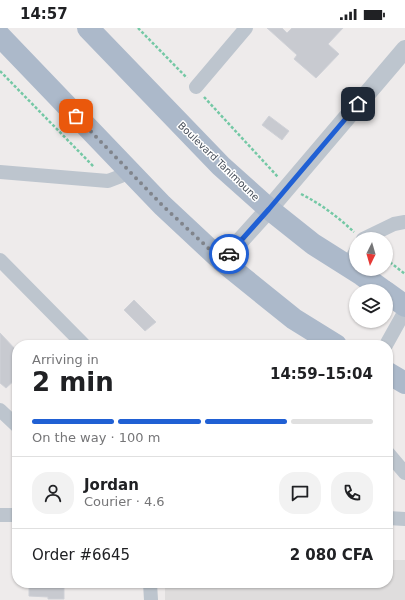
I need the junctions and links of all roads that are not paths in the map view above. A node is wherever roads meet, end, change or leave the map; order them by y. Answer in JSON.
{"nodes":[{"id":1,"x":88,"y":28,"type":"edge"},
{"id":2,"x":246,"y":28,"type":"edge"},
{"id":3,"x":0,"y":36,"type":"edge"},
{"id":4,"x":405,"y":49,"type":"edge"},
{"id":5,"x":196,"y":87,"type":"road end"},
{"id":6,"x":129,"y":170,"type":"junction"},
{"id":7,"x":0,"y":172,"type":"edge"},
{"id":8,"x":269,"y":209,"type":"junction"},
{"id":9,"x":405,"y":222,"type":"edge"},
{"id":10,"x":371,"y":232,"type":"edge"},
{"id":11,"x":349,"y":258,"type":"edge"},
{"id":12,"x":0,"y":260,"type":"edge"},
{"id":13,"x":222,"y":261,"type":"junction"},
{"id":14,"x":363,"y":276,"type":"edge"},
{"id":15,"x":374,"y":284,"type":"edge"},
{"id":16,"x":393,"y":298,"type":"edge"},
{"id":17,"x":405,"y":306,"type":"edge"},
{"id":18,"x":405,"y":311,"type":"edge"},
{"id":19,"x":79,"y":340,"type":"edge"},
{"id":20,"x":328,"y":340,"type":"edge"},
{"id":21,"x":389,"y":340,"type":"edge"},
{"id":22,"x":393,"y":377,"type":"edge"},
{"id":23,"x":405,"y":383,"type":"edge"},
{"id":24,"x":0,"y":410,"type":"edge"},
{"id":25,"x":12,"y":421,"type":"edge"},
{"id":26,"x":393,"y":459,"type":"edge"},
{"id":27,"x":405,"y":473,"type":"edge"},
{"id":28,"x":0,"y":515,"type":"edge"},
{"id":29,"x":12,"y":515,"type":"edge"},
{"id":30,"x":393,"y":518,"type":"edge"},
{"id":31,"x":405,"y":519,"type":"edge"},
{"id":32,"x":150,"y":588,"type":"edge"},
{"id":33,"x":151,"y":600,"type":"edge"}],
"edges":[{"from":1,"to":8,"type":"main road","name":"Boulevard Tanimoune"},
{"from":2,"to":5,"type":"street"},
{"from":3,"to":6,"type":"main road"},
{"from":4,"to":8,"type":"street"},
{"from":6,"to":7,"type":"street"},
{"from":6,"to":13,"type":"main road"},
{"from":8,"to":11,"type":"main road","name":"Boulevard Tanimoune"},
{"from":8,"to":13,"type":"street"},
{"from":9,"to":10,"type":"street"},
{"from":12,"to":19,"type":"street"},
{"from":13,"to":20,"type":"main road"},
{"from":14,"to":15,"type":"main road","name":"Boulevard Tanimoune"},
{"from":16,"to":17,"type":"main road","name":"Boulevard Tanimoune"},
{"from":18,"to":21,"type":"street"},
{"from":22,"to":23,"type":"main road"},
{"from":24,"to":25,"type":"street"},
{"from":26,"to":27,"type":"street"},
{"from":28,"to":29,"type":"street"},
{"from":30,"to":31,"type":"street"},
{"from":32,"to":33,"type":"street"}]}
